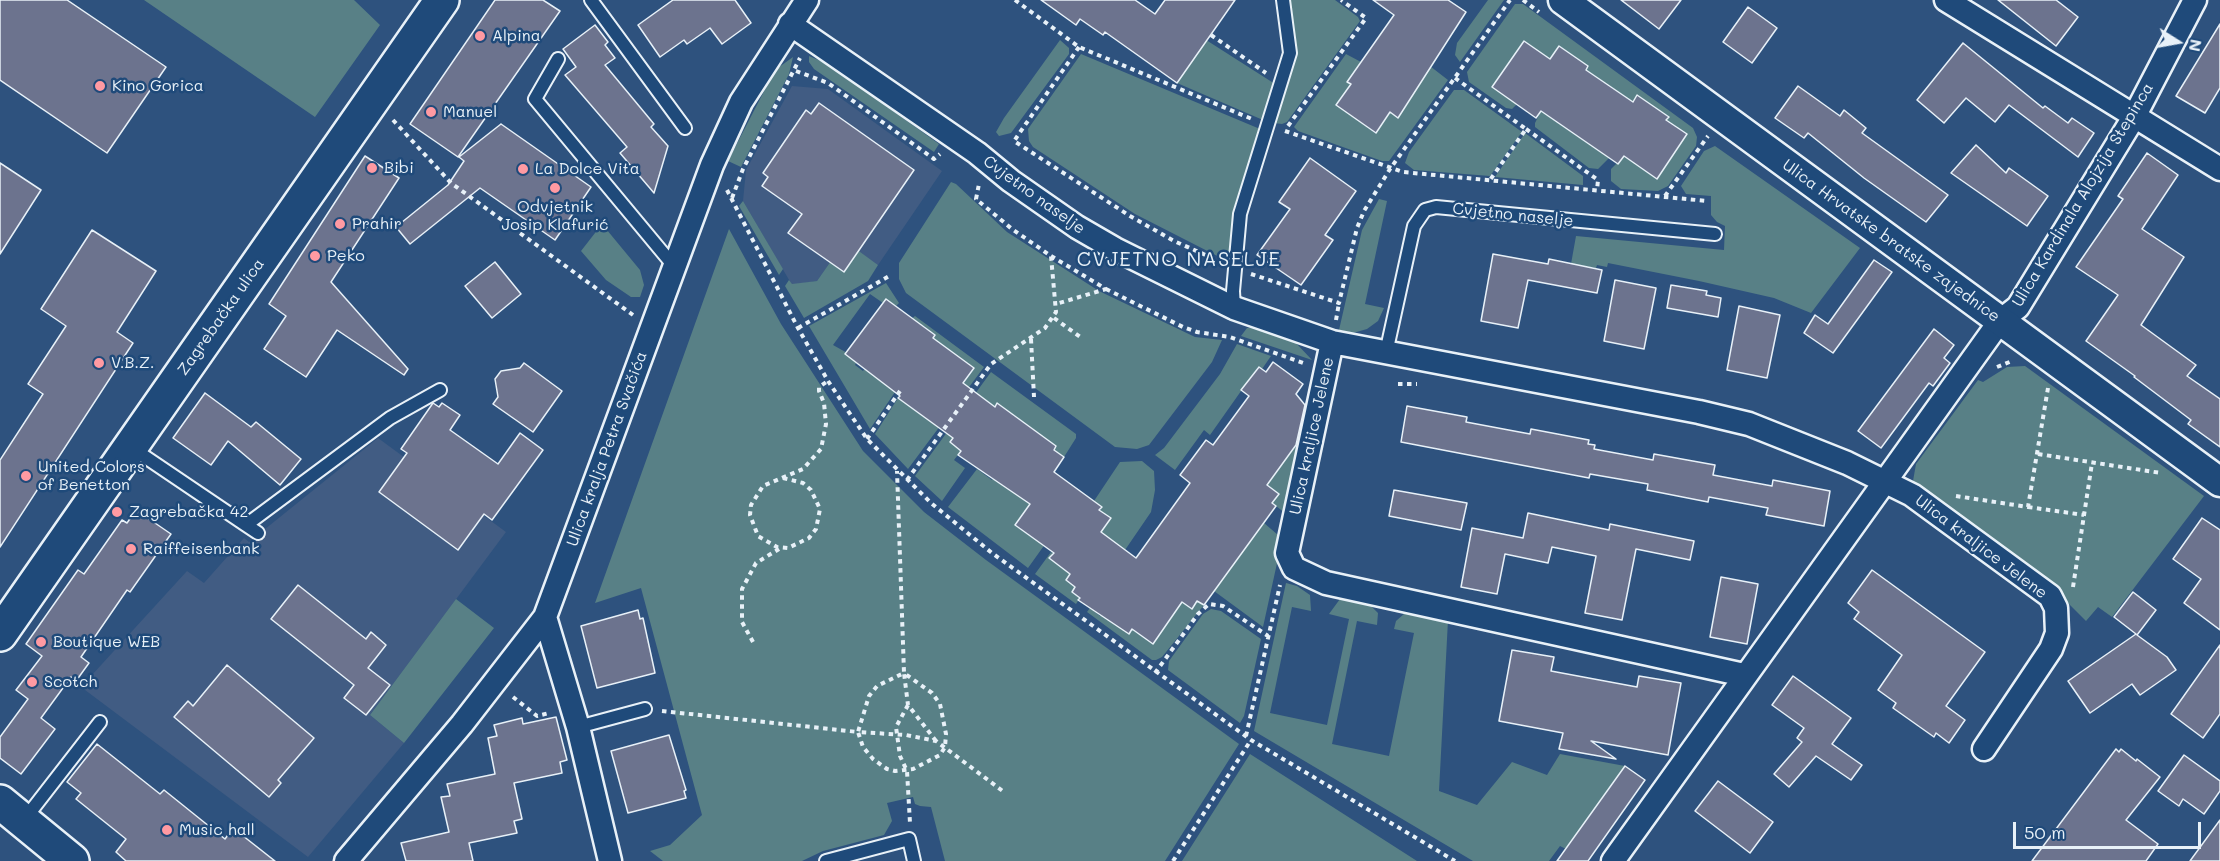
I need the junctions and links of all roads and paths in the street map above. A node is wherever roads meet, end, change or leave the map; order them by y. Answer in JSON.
{"nodes":[{"id":1,"x":442,"y":0,"type":"edge"},
{"id":2,"x":591,"y":0,"type":"edge"},
{"id":3,"x":807,"y":0,"type":"edge"},
{"id":4,"x":1015,"y":0,"type":"edge"},
{"id":5,"x":1283,"y":0,"type":"edge"},
{"id":6,"x":1341,"y":0,"type":"edge"},
{"id":7,"x":1509,"y":0,"type":"edge"},
{"id":8,"x":1563,"y":0,"type":"edge"},
{"id":9,"x":1946,"y":0,"type":"edge"},
{"id":10,"x":2195,"y":0,"type":"edge"},
{"id":11,"x":790,"y":24,"type":"junction"},
{"id":12,"x":1211,"y":35,"type":"dead end"},
{"id":13,"x":812,"y":40,"type":"junction"},
{"id":14,"x":1079,"y":47,"type":"junction"},
{"id":15,"x":558,"y":59,"type":"dead end"},
{"id":16,"x":796,"y":70,"type":"junction"},
{"id":17,"x":1455,"y":78,"type":"junction"},
{"id":18,"x":1281,"y":83,"type":"junction"},
{"id":19,"x":391,"y":117,"type":"dead end"},
{"id":20,"x":2134,"y":117,"type":"junction"},
{"id":21,"x":1268,"y":124,"type":"junction"},
{"id":22,"x":685,"y":128,"type":"dead end"},
{"id":23,"x":1526,"y":129,"type":"junction"},
{"id":24,"x":1284,"y":131,"type":"junction"},
{"id":25,"x":1710,"y":134,"type":"dead end"},
{"id":26,"x":1014,"y":141,"type":"junction"},
{"id":27,"x":944,"y":153,"type":"dead end"},
{"id":28,"x":989,"y":165,"type":"junction"},
{"id":29,"x":1390,"y":169,"type":"junction"},
{"id":30,"x":2220,"y":169,"type":"edge"},
{"id":31,"x":1490,"y":180,"type":"junction"},
{"id":32,"x":725,"y":187,"type":"dead end"},
{"id":33,"x":1597,"y":190,"type":"junction"},
{"id":34,"x":1665,"y":197,"type":"junction"},
{"id":35,"x":732,"y":198,"type":"junction"},
{"id":36,"x":1707,"y":201,"type":"dead end"},
{"id":37,"x":1714,"y":234,"type":"dead end"},
{"id":38,"x":1051,"y":256,"type":"junction"},
{"id":39,"x":673,"y":265,"type":"junction"},
{"id":40,"x":1234,"y":268,"type":"junction"},
{"id":41,"x":891,"y":275,"type":"dead end"},
{"id":42,"x":1106,"y":289,"type":"junction"},
{"id":43,"x":1056,"y":304,"type":"junction"},
{"id":44,"x":1234,"y":308,"type":"junction"},
{"id":45,"x":1054,"y":318,"type":"junction"},
{"id":46,"x":639,"y":319,"type":"dead end"},
{"id":47,"x":798,"y":328,"type":"junction"},
{"id":48,"x":1994,"y":329,"type":"junction"},
{"id":49,"x":1031,"y":339,"type":"junction"},
{"id":50,"x":1083,"y":339,"type":"dead end"},
{"id":51,"x":1332,"y":342,"type":"junction"},
{"id":52,"x":1386,"y":353,"type":"junction"},
{"id":53,"x":2019,"y":360,"type":"dead end"},
{"id":54,"x":1326,"y":369,"type":"junction"},
{"id":55,"x":2050,"y":378,"type":"dead end"},
{"id":56,"x":828,"y":381,"type":"junction"},
{"id":57,"x":440,"y":390,"type":"dead end"},
{"id":58,"x":900,"y":391,"type":"dead end"},
{"id":59,"x":1034,"y":396,"type":"dead end"},
{"id":60,"x":867,"y":439,"type":"junction"},
{"id":61,"x":131,"y":447,"type":"junction"},
{"id":62,"x":2038,"y":454,"type":"junction"},
{"id":63,"x":2092,"y":463,"type":"junction"},
{"id":64,"x":897,"y":470,"type":"junction"},
{"id":65,"x":2166,"y":474,"type":"dead end"},
{"id":66,"x":783,"y":478,"type":"junction"},
{"id":67,"x":907,"y":480,"type":"junction"},
{"id":68,"x":2220,"y":482,"type":"edge"},
{"id":69,"x":1886,"y":483,"type":"junction"},
{"id":70,"x":1911,"y":495,"type":"junction"},
{"id":71,"x":2028,"y":507,"type":"junction"},
{"id":72,"x":2084,"y":515,"type":"junction"},
{"id":73,"x":246,"y":525,"type":"junction"},
{"id":74,"x":258,"y":533,"type":"dead end"},
{"id":75,"x":783,"y":548,"type":"junction"},
{"id":76,"x":1287,"y":553,"type":"junction"},
{"id":77,"x":545,"y":617,"type":"junction"},
{"id":78,"x":2058,"y":620,"type":"junction"},
{"id":79,"x":0,"y":634,"type":"edge"},
{"id":80,"x":1268,"y":636,"type":"junction"},
{"id":81,"x":753,"y":642,"type":"dead end"},
{"id":82,"x":904,"y":673,"type":"junction"},
{"id":83,"x":1155,"y":673,"type":"junction"},
{"id":84,"x":1744,"y":675,"type":"junction"},
{"id":85,"x":908,"y":705,"type":"junction"},
{"id":86,"x":645,"y":709,"type":"joint"},
{"id":87,"x":100,"y":722,"type":"dead end"},
{"id":88,"x":578,"y":727,"type":"junction"},
{"id":89,"x":858,"y":732,"type":"junction"},
{"id":90,"x":897,"y":734,"type":"junction"},
{"id":91,"x":1246,"y":736,"type":"junction"},
{"id":92,"x":1251,"y":740,"type":"junction"},
{"id":93,"x":936,"y":741,"type":"junction"},
{"id":94,"x":945,"y":747,"type":"junction"},
{"id":95,"x":1984,"y":749,"type":"dead end"},
{"id":96,"x":907,"y":771,"type":"junction"},
{"id":97,"x":1004,"y":792,"type":"dead end"},
{"id":98,"x":12,"y":812,"type":"edge"},
{"id":99,"x":909,"y":839,"type":"junction"},
{"id":100,"x":72,"y":861,"type":"edge"},
{"id":101,"x":346,"y":861,"type":"edge"},
{"id":102,"x":610,"y":861,"type":"edge"},
{"id":103,"x":826,"y":861,"type":"edge"},
{"id":104,"x":914,"y":861,"type":"edge"},
{"id":105,"x":1173,"y":861,"type":"edge"},
{"id":106,"x":1455,"y":861,"type":"edge"},
{"id":107,"x":1613,"y":861,"type":"edge"}],
"edges":[{"from":1,"to":61,"type":"main road","name":"Zagrebačka ulica"},
{"from":2,"to":22,"type":"lane"},
{"from":3,"to":11,"type":"street","name":"Ulica kralja Petra Svačića"},
{"from":4,"to":14,"type":"path"},
{"from":5,"to":18,"type":"lane"},
{"from":6,"to":24,"type":"path"},
{"from":7,"to":17,"type":"path"},
{"from":8,"to":48,"type":"street","name":"Ulica Hrvatske bratske zajednice"},
{"from":9,"to":20,"type":"street"},
{"from":10,"to":20,"type":"street","name":"Ulica Kardinala Alojzija Stepinca"},
{"from":11,"to":13,"type":"street","name":"Cvjetno naselje"},
{"from":11,"to":39,"type":"street","name":"Ulica kralja Petra Svačića"},
{"from":12,"to":18,"type":"path"},
{"from":13,"to":16,"type":"path"},
{"from":13,"to":28,"type":"street","name":"Cvjetno naselje"},
{"from":14,"to":21,"type":"path"},
{"from":14,"to":26,"type":"path"},
{"from":15,"to":39,"type":"lane"},
{"from":16,"to":27,"type":"path"},
{"from":16,"to":35,"type":"path"},
{"from":17,"to":23,"type":"path"},
{"from":17,"to":29,"type":"path"},
{"from":18,"to":21,"type":"lane"},
{"from":19,"to":46,"type":"path"},
{"from":20,"to":30,"type":"street"},
{"from":20,"to":48,"type":"street","name":"Ulica Kardinala Alojzija Stepinca"},
{"from":21,"to":24,"type":"path"},
{"from":21,"to":40,"type":"lane"},
{"from":23,"to":31,"type":"path"},
{"from":23,"to":33,"type":"path"},
{"from":24,"to":29,"type":"path"},
{"from":25,"to":34,"type":"path"},
{"from":26,"to":28,"type":"path"},
{"from":26,"to":40,"type":"path"},
{"from":28,"to":38,"type":"path"},
{"from":28,"to":44,"type":"street","name":"Cvjetno naselje"},
{"from":29,"to":31,"type":"path"},
{"from":29,"to":40,"type":"path"},
{"from":31,"to":33,"type":"path"},
{"from":32,"to":35,"type":"path"},
{"from":33,"to":34,"type":"path"},
{"from":34,"to":36,"type":"path"},
{"from":35,"to":47,"type":"path"},
{"from":37,"to":52,"type":"lane","name":"Cvjetno naselje"},
{"from":38,"to":42,"type":"path"},
{"from":38,"to":43,"type":"path"},
{"from":39,"to":77,"type":"street","name":"Ulica kralja Petra Svačića"},
{"from":40,"to":44,"type":"lane"},
{"from":41,"to":47,"type":"path"},
{"from":42,"to":43,"type":"path"},
{"from":42,"to":54,"type":"path"},
{"from":43,"to":45,"type":"path"},
{"from":44,"to":51,"type":"street","name":"Cvjetno naselje"},
{"from":45,"to":49,"type":"path"},
{"from":45,"to":50,"type":"path"},
{"from":47,"to":56,"type":"path"},
{"from":48,"to":53,"type":"path"},
{"from":48,"to":68,"type":"street","name":"Ulica Hrvatske bratske zajednice"},
{"from":48,"to":69,"type":"street"},
{"from":49,"to":59,"type":"path"},
{"from":49,"to":67,"type":"path"},
{"from":51,"to":52,"type":"street","name":"Ulica kraljice Jelene"},
{"from":51,"to":54,"type":"street","name":"Ulica kraljice Jelene"},
{"from":52,"to":69,"type":"street","name":"Ulica kraljice Jelene"},
{"from":54,"to":76,"type":"street","name":"Ulica kraljice Jelene"},
{"from":55,"to":62,"type":"path"},
{"from":56,"to":60,"type":"path"},
{"from":56,"to":66,"type":"path"},
{"from":57,"to":73,"type":"lane"},
{"from":58,"to":60,"type":"path"},
{"from":60,"to":64,"type":"path"},
{"from":61,"to":73,"type":"lane"},
{"from":61,"to":79,"type":"main road","name":"Zagrebačka ulica"},
{"from":62,"to":63,"type":"path"},
{"from":62,"to":71,"type":"path"},
{"from":63,"to":65,"type":"path"},
{"from":63,"to":72,"type":"path"},
{"from":64,"to":67,"type":"path"},
{"from":64,"to":82,"type":"path"},
{"from":66,"to":75,"type":"path"},
{"from":66,"to":75,"type":"path"},
{"from":67,"to":83,"type":"path"},
{"from":69,"to":70,"type":"street","name":"Ulica kraljice Jelene"},
{"from":69,"to":84,"type":"street"},
{"from":70,"to":71,"type":"path"},
{"from":70,"to":78,"type":"street","name":"Ulica kraljice Jelene"},
{"from":71,"to":72,"type":"path"},
{"from":72,"to":78,"type":"path"},
{"from":73,"to":74,"type":"lane"},
{"from":75,"to":81,"type":"path"},
{"from":76,"to":80,"type":"path"},
{"from":76,"to":84,"type":"street"},
{"from":77,"to":88,"type":"street"},
{"from":77,"to":101,"type":"street","name":"Ulica kralja Petra Svačića"},
{"from":78,"to":95,"type":"street"},
{"from":80,"to":83,"type":"path"},
{"from":80,"to":91,"type":"path"},
{"from":82,"to":85,"type":"path"},
{"from":82,"to":89,"type":"path"},
{"from":82,"to":94,"type":"path"},
{"from":83,"to":91,"type":"path"},
{"from":84,"to":107,"type":"street"},
{"from":85,"to":90,"type":"path"},
{"from":85,"to":93,"type":"path"},
{"from":86,"to":88,"type":"lane"},
{"from":86,"to":89,"type":"path"},
{"from":87,"to":98,"type":"lane"},
{"from":88,"to":102,"type":"street"},
{"from":89,"to":90,"type":"path"},
{"from":89,"to":96,"type":"path"},
{"from":90,"to":93,"type":"path"},
{"from":90,"to":96,"type":"path"},
{"from":91,"to":92,"type":"path"},
{"from":92,"to":105,"type":"path"},
{"from":92,"to":106,"type":"path"},
{"from":93,"to":94,"type":"path"},
{"from":94,"to":96,"type":"path"},
{"from":94,"to":97,"type":"path"},
{"from":96,"to":99,"type":"path"},
{"from":98,"to":100,"type":"main road"},
{"from":99,"to":103,"type":"lane"},
{"from":99,"to":104,"type":"lane"}]}
